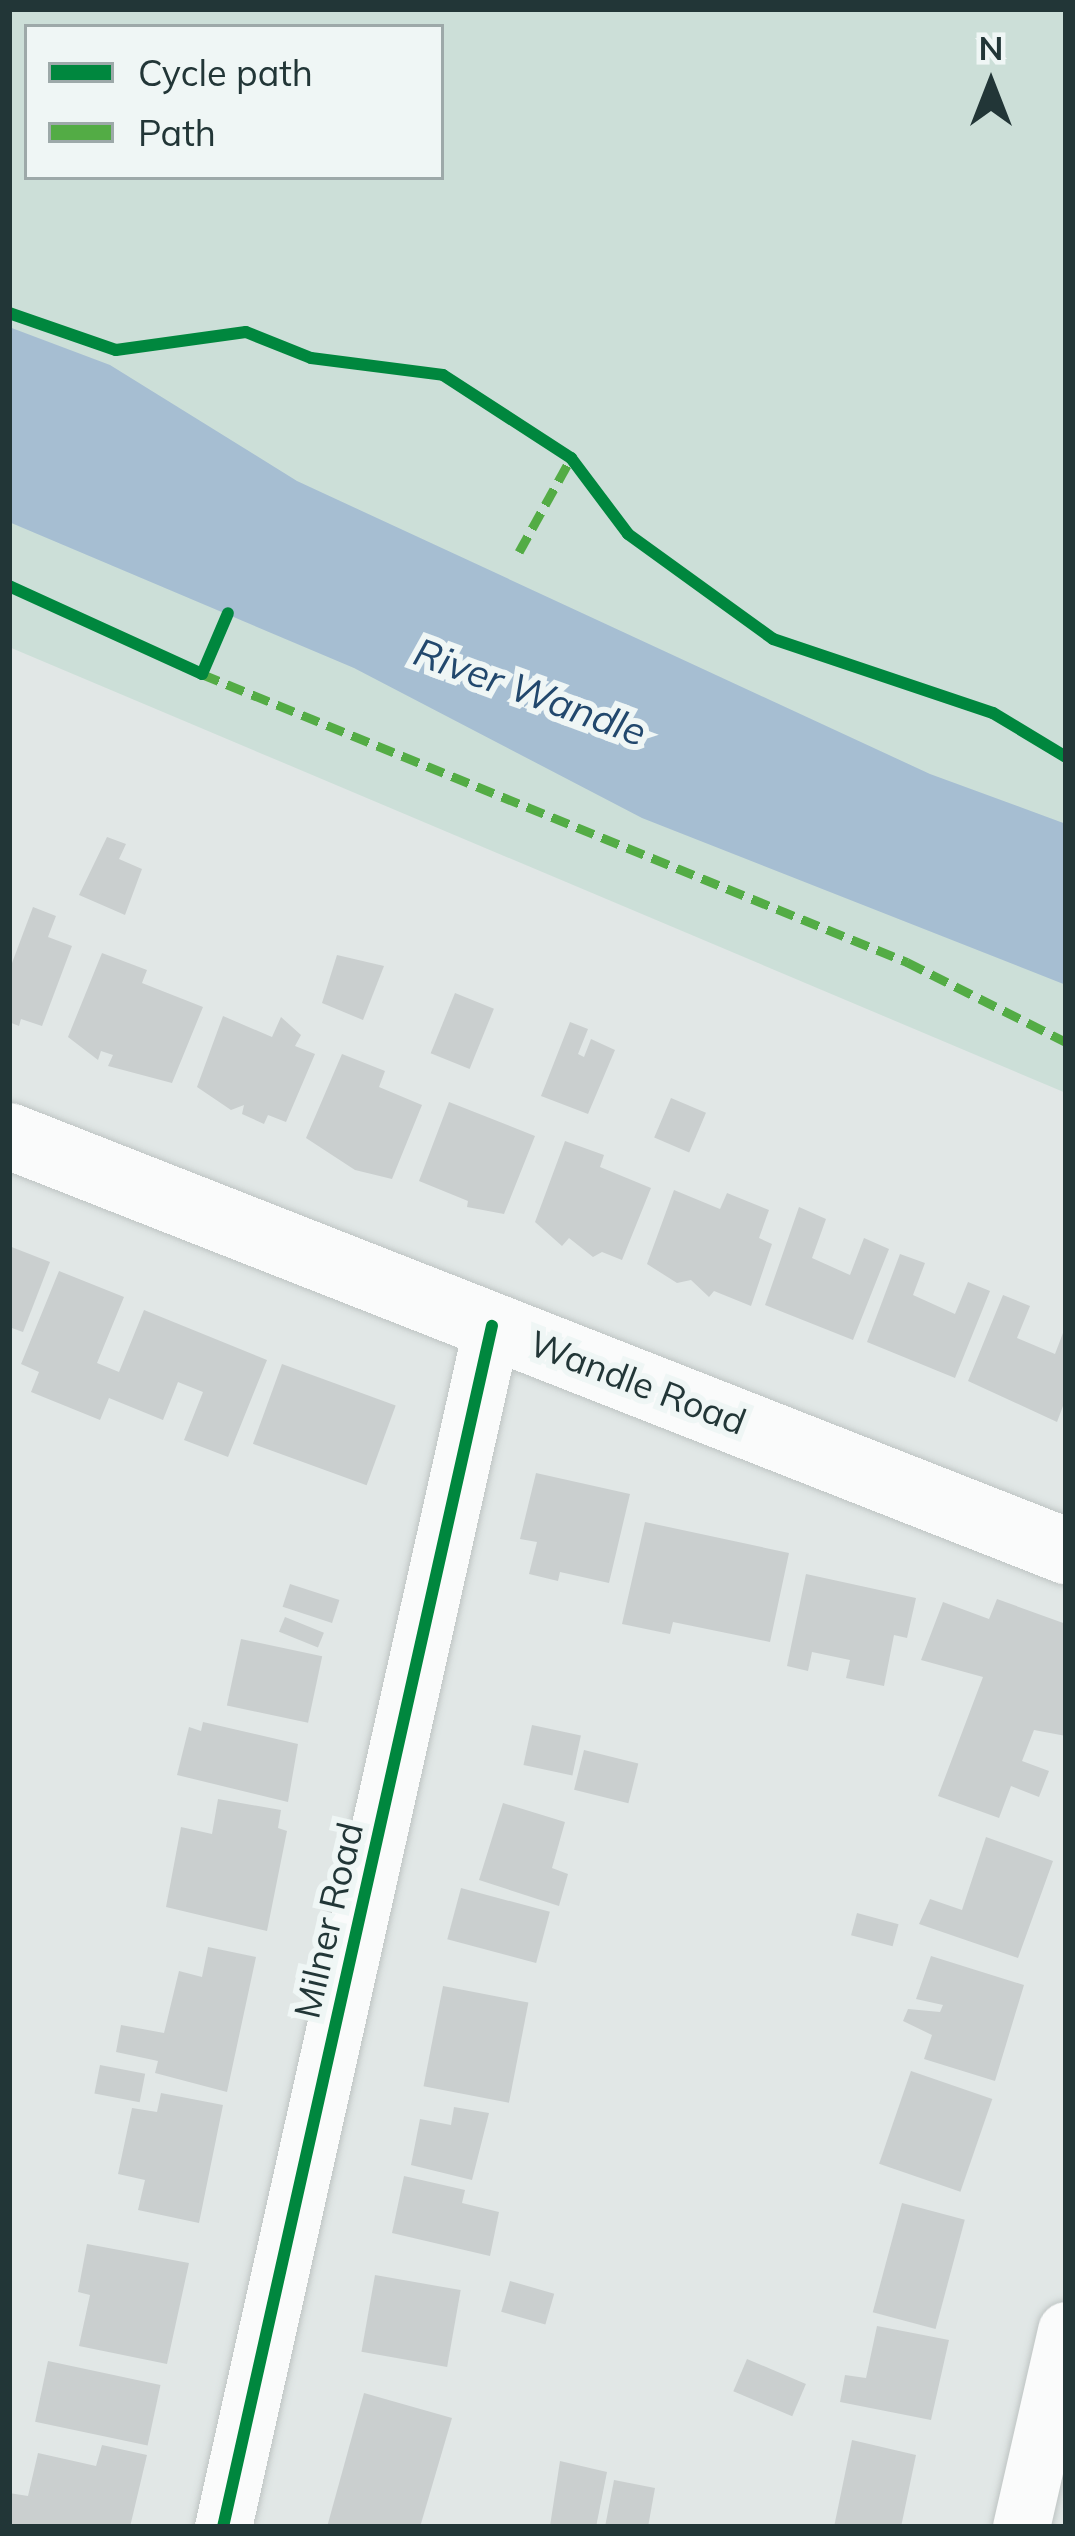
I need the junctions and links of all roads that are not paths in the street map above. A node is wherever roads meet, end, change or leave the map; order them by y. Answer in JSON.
{"nodes":[{"id":1,"x":9,"y":1136,"type":"edge"},
{"id":2,"x":492,"y":1326,"type":"junction"},
{"id":3,"x":1066,"y":1551,"type":"edge"},
{"id":4,"x":1066,"y":2330,"type":"edge"},
{"id":5,"x":1052,"y":2463,"type":"edge"},
{"id":6,"x":223,"y":2527,"type":"edge"},
{"id":7,"x":1021,"y":2527,"type":"edge"}],
"edges":[{"from":1,"to":2,"type":"street","name":"Wandle Road"},
{"from":2,"to":3,"type":"street","name":"Wandle Road"},
{"from":2,"to":6,"type":"street","name":"Milner Road"},
{"from":4,"to":5,"type":"street"},
{"from":5,"to":7,"type":"street"}]}
